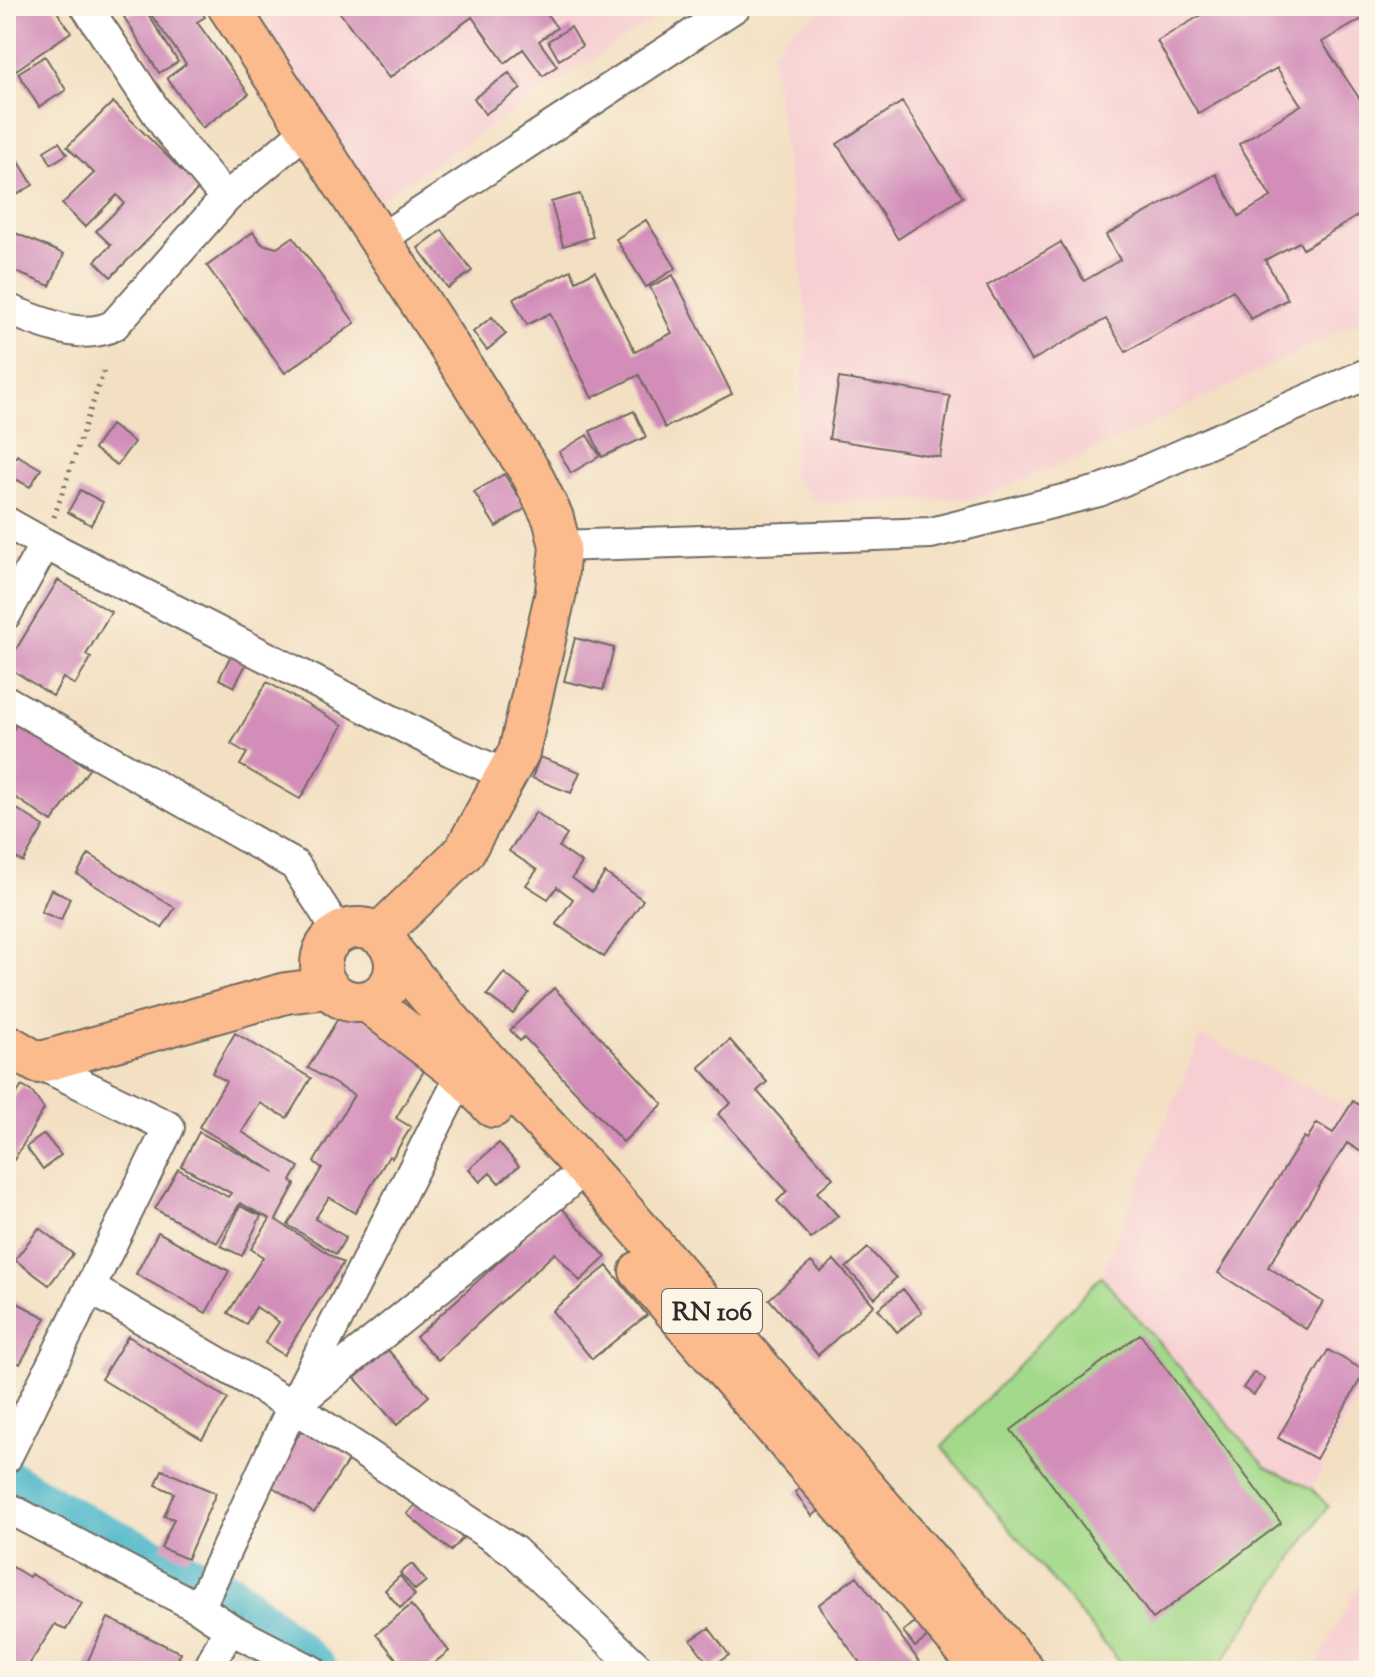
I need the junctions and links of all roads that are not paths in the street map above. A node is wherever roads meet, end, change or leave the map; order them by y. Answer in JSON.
{"nodes":[{"id":1,"x":86,"y":6,"type":"edge"},
{"id":2,"x":228,"y":6,"type":"edge"},
{"id":3,"x":736,"y":6,"type":"edge"},
{"id":4,"x":308,"y":129,"type":"junction"},
{"id":5,"x":226,"y":198,"type":"junction"},
{"id":6,"x":379,"y":240,"type":"junction"},
{"id":7,"x":6,"y":309,"type":"edge"},
{"id":8,"x":1369,"y":373,"type":"edge"},
{"id":9,"x":6,"y":522,"type":"edge"},
{"id":10,"x":45,"y":544,"type":"junction"},
{"id":11,"x":560,"y":546,"type":"junction"},
{"id":12,"x":6,"y":614,"type":"edge"},
{"id":13,"x":6,"y":701,"type":"edge"},
{"id":14,"x":506,"y":775,"type":"junction"},
{"id":15,"x":339,"y":933,"type":"junction"},
{"id":16,"x":387,"y":944,"type":"junction"},
{"id":17,"x":328,"y":988,"type":"junction"},
{"id":18,"x":368,"y":1002,"type":"junction"},
{"id":19,"x":22,"y":1054,"type":"edge"},
{"id":20,"x":470,"y":1063,"type":"junction"},
{"id":21,"x":566,"y":1185,"type":"junction"},
{"id":22,"x":90,"y":1288,"type":"junction"},
{"id":23,"x":293,"y":1406,"type":"junction"},
{"id":24,"x":6,"y":1458,"type":"edge"},
{"id":25,"x":6,"y":1507,"type":"edge"},
{"id":26,"x":199,"y":1608,"type":"junction"},
{"id":27,"x":229,"y":1628,"type":"junction"},
{"id":28,"x":208,"y":1671,"type":"edge"},
{"id":29,"x":312,"y":1671,"type":"edge"},
{"id":30,"x":641,"y":1671,"type":"edge"},
{"id":31,"x":984,"y":1671,"type":"edge"},
{"id":32,"x":1025,"y":1671,"type":"edge"}],
"edges":[{"from":1,"to":5,"type":"street"},
{"from":2,"to":4,"type":"main road"},
{"from":3,"to":6,"type":"street"},
{"from":4,"to":5,"type":"street"},
{"from":4,"to":6,"type":"main road"},
{"from":5,"to":7,"type":"street"},
{"from":6,"to":11,"type":"main road"},
{"from":8,"to":11,"type":"street"},
{"from":9,"to":10,"type":"street"},
{"from":10,"to":12,"type":"street"},
{"from":10,"to":14,"type":"street"},
{"from":11,"to":14,"type":"main road"},
{"from":13,"to":15,"type":"street"},
{"from":14,"to":16,"type":"main road"},
{"from":15,"to":16,"type":"main road"},
{"from":15,"to":17,"type":"main road"},
{"from":16,"to":18,"type":"main road"},
{"from":16,"to":20,"type":"main road","number":"RN 106"},
{"from":17,"to":18,"type":"main road"},
{"from":17,"to":19,"type":"main road"},
{"from":18,"to":20,"type":"main road","number":"RN 106"},
{"from":19,"to":22,"type":"street"},
{"from":20,"to":21,"type":"main road","number":"RN 106"},
{"from":20,"to":23,"type":"street"},
{"from":20,"to":32,"type":"main road","number":"RN 106"},
{"from":21,"to":23,"type":"street"},
{"from":21,"to":31,"type":"main road","number":"RN 106"},
{"from":22,"to":23,"type":"street"},
{"from":22,"to":24,"type":"street"},
{"from":23,"to":26,"type":"street"},
{"from":23,"to":30,"type":"street"},
{"from":25,"to":26,"type":"street"},
{"from":26,"to":27,"type":"street"},
{"from":27,"to":28,"type":"street"},
{"from":27,"to":29,"type":"street"}]}
